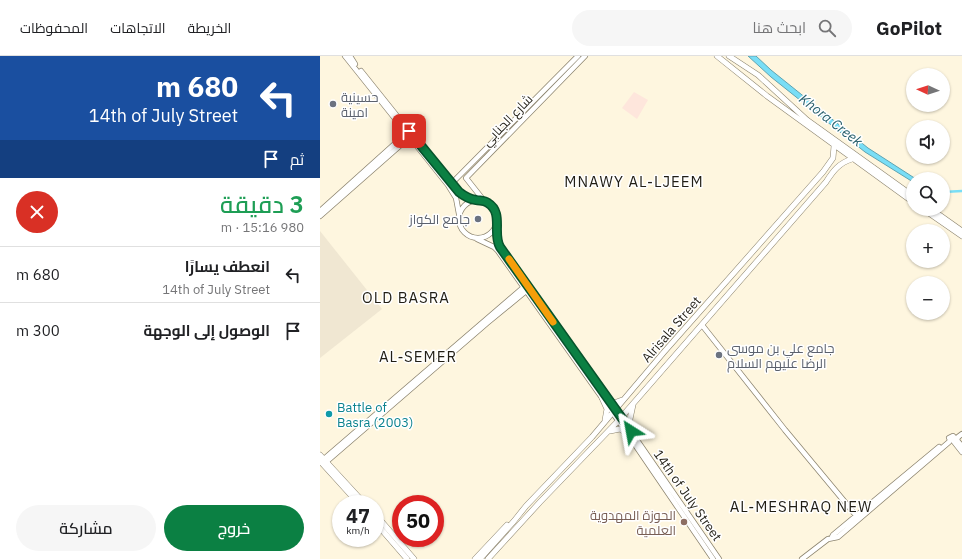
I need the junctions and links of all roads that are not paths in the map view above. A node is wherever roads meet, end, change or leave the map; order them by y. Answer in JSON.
{"nodes":[{"id":1,"x":345,"y":56,"type":"edge"},
{"id":2,"x":350,"y":56,"type":"edge"},
{"id":3,"x":578,"y":56,"type":"edge"},
{"id":4,"x":585,"y":56,"type":"edge"},
{"id":5,"x":717,"y":56,"type":"edge"},
{"id":6,"x":729,"y":56,"type":"edge"},
{"id":7,"x":750,"y":70,"type":"junction"},
{"id":8,"x":745,"y":79,"type":"junction"},
{"id":9,"x":773,"y":89,"type":"junction"},
{"id":10,"x":763,"y":93,"type":"junction"},
{"id":11,"x":397,"y":120,"type":"junction"},
{"id":12,"x":409,"y":134,"type":"junction"},
{"id":13,"x":399,"y":143,"type":"junction"},
{"id":14,"x":415,"y":144,"type":"junction"},
{"id":15,"x":834,"y":146,"type":"junction"},
{"id":16,"x":852,"y":159,"type":"junction"},
{"id":17,"x":823,"y":172,"type":"junction"},
{"id":18,"x":829,"y":177,"type":"junction"},
{"id":19,"x":451,"y":184,"type":"junction"},
{"id":20,"x":906,"y":191,"type":"edge"},
{"id":21,"x":906,"y":197,"type":"edge"},
{"id":22,"x":475,"y":200,"type":"junction"},
{"id":23,"x":485,"y":202,"type":"junction"},
{"id":24,"x":320,"y":210,"type":"edge"},
{"id":25,"x":459,"y":214,"type":"junction"},
{"id":26,"x":320,"y":216,"type":"edge"},
{"id":27,"x":933,"y":216,"type":"edge"},
{"id":28,"x":941,"y":216,"type":"edge"},
{"id":29,"x":497,"y":224,"type":"junction"},
{"id":30,"x":962,"y":231,"type":"edge"},
{"id":31,"x":962,"y":236,"type":"edge"},
{"id":32,"x":477,"y":239,"type":"junction"},
{"id":33,"x":723,"y":285,"type":"junction"},
{"id":34,"x":525,"y":289,"type":"junction"},
{"id":35,"x":728,"y":294,"type":"junction"},
{"id":36,"x":712,"y":299,"type":"junction"},
{"id":37,"x":719,"y":305,"type":"junction"},
{"id":38,"x":702,"y":325,"type":"junction"},
{"id":39,"x":626,"y":397,"type":"junction"},
{"id":40,"x":602,"y":398,"type":"junction"},
{"id":41,"x":609,"y":399,"type":"junction"},
{"id":42,"x":634,"y":402,"type":"junction"},
{"id":43,"x":614,"y":411,"type":"junction"},
{"id":44,"x":619,"y":419,"type":"junction"},
{"id":45,"x":601,"y":426,"type":"junction"},
{"id":46,"x":607,"y":432,"type":"junction"},
{"id":47,"x":629,"y":432,"type":"junction"},
{"id":48,"x":962,"y":434,"type":"edge"},
{"id":49,"x":958,"y":441,"type":"edge"},
{"id":50,"x":962,"y":446,"type":"edge"},
{"id":51,"x":962,"y":452,"type":"edge"},
{"id":52,"x":323,"y":460,"type":"edge"},
{"id":53,"x":352,"y":495,"type":"edge"},
{"id":54,"x":356,"y":495,"type":"edge"},
{"id":55,"x":526,"y":506,"type":"junction"},
{"id":56,"x":532,"y":510,"type":"junction"},
{"id":57,"x":857,"y":517,"type":"junction"},
{"id":58,"x":384,"y":524,"type":"edge"},
{"id":59,"x":384,"y":532,"type":"edge"},
{"id":60,"x":407,"y":559,"type":"edge"},
{"id":61,"x":414,"y":559,"type":"edge"},
{"id":62,"x":475,"y":559,"type":"edge"},
{"id":63,"x":480,"y":559,"type":"edge"},
{"id":64,"x":483,"y":559,"type":"edge"},
{"id":65,"x":488,"y":559,"type":"edge"},
{"id":66,"x":713,"y":559,"type":"edge"},
{"id":67,"x":719,"y":559,"type":"edge"},
{"id":68,"x":802,"y":559,"type":"edge"}],
"edges":[{"from":1,"to":11,"type":"main road"},
{"from":2,"to":12,"type":"main road"},
{"from":3,"to":19,"type":"main road","name":"شارع الجنابي"},
{"from":4,"to":23,"type":"main road","name":"شارع الجنابي"},
{"from":5,"to":8,"type":"main road"},
{"from":6,"to":7,"type":"main road"},
{"from":7,"to":8,"type":"main road"},
{"from":7,"to":9,"type":"main road"},
{"from":8,"to":10,"type":"main road"},
{"from":9,"to":10,"type":"main road"},
{"from":9,"to":20,"type":"main road"},
{"from":10,"to":15,"type":"main road"},
{"from":11,"to":12,"type":"main road"},
{"from":11,"to":13,"type":"main road"},
{"from":12,"to":13,"type":"main road"},
{"from":12,"to":14,"type":"main road"},
{"from":12,"to":19,"type":"main road"},
{"from":13,"to":14,"type":"main road"},
{"from":13,"to":24,"type":"main road"},
{"from":13,"to":26,"type":"main road"},
{"from":14,"to":25,"type":"main road"},
{"from":15,"to":16,"type":"main road"},
{"from":15,"to":17,"type":"main road","name":"Alrisala Street"},
{"from":16,"to":18,"type":"main road","name":"Alrisala Street"},
{"from":16,"to":21,"type":"main road"},
{"from":17,"to":18,"type":"main road"},
{"from":17,"to":33,"type":"main road","name":"Alrisala Street"},
{"from":18,"to":35,"type":"main road","name":"Alrisala Street"},
{"from":19,"to":22,"type":"main road"},
{"from":22,"to":23,"type":"main road"},
{"from":22,"to":25,"type":"main road"},
{"from":23,"to":29,"type":"main road"},
{"from":25,"to":32,"type":"main road"},
{"from":27,"to":31,"type":"main road"},
{"from":28,"to":30,"type":"main road"},
{"from":29,"to":32,"type":"main road"},
{"from":29,"to":41,"type":"main road","name":"14th of July Street"},
{"from":32,"to":34,"type":"main road","name":"14th of July Street"},
{"from":33,"to":35,"type":"main road"},
{"from":33,"to":36,"type":"main road","name":"Alrisala Street"},
{"from":34,"to":40,"type":"main road","name":"14th of July Street"},
{"from":34,"to":52,"type":"main road"},
{"from":35,"to":37,"type":"main road","name":"Alrisala Street"},
{"from":36,"to":37,"type":"main road"},
{"from":36,"to":39,"type":"main road","name":"Alrisala Street"},
{"from":37,"to":38,"type":"main road","name":"Alrisala Street"},
{"from":38,"to":42,"type":"main road","name":"Alrisala Street"},
{"from":38,"to":57,"type":"main road"},
{"from":39,"to":41,"type":"main road"},
{"from":39,"to":43,"type":"main road","name":"Alrisala Street"},
{"from":40,"to":43,"type":"main road","name":"14th of July Street"},
{"from":40,"to":45,"type":"main road"},
{"from":41,"to":43,"type":"main road","name":"14th of July Street"},
{"from":42,"to":44,"type":"main road","name":"Alrisala Street"},
{"from":42,"to":47,"type":"main road"},
{"from":43,"to":44,"type":"main road","name":"14th of July Street"},
{"from":43,"to":45,"type":"main road","name":"Alrisala Street"},
{"from":44,"to":46,"type":"main road","name":"Alrisala Street"},
{"from":44,"to":47,"type":"main road","name":"14th of July Street"},
{"from":45,"to":55,"type":"main road","name":"Alrisala Street"},
{"from":46,"to":47,"type":"main road"},
{"from":46,"to":56,"type":"main road","name":"Alrisala Street"},
{"from":47,"to":66,"type":"main road","name":"14th of July Street"},
{"from":47,"to":67,"type":"main road","name":"14th of July Street"},
{"from":48,"to":49,"type":"main road"},
{"from":49,"to":50,"type":"main road"},
{"from":49,"to":51,"type":"main road"},
{"from":49,"to":57,"type":"main road"},
{"from":52,"to":53,"type":"main road"},
{"from":52,"to":54,"type":"main road"},
{"from":55,"to":62,"type":"main road"},
{"from":55,"to":63,"type":"main road","name":"Alrisala Street"},
{"from":56,"to":64,"type":"main road"},
{"from":56,"to":65,"type":"main road"},
{"from":57,"to":68,"type":"main road"},
{"from":58,"to":61,"type":"main road"},
{"from":59,"to":60,"type":"main road"}]}
